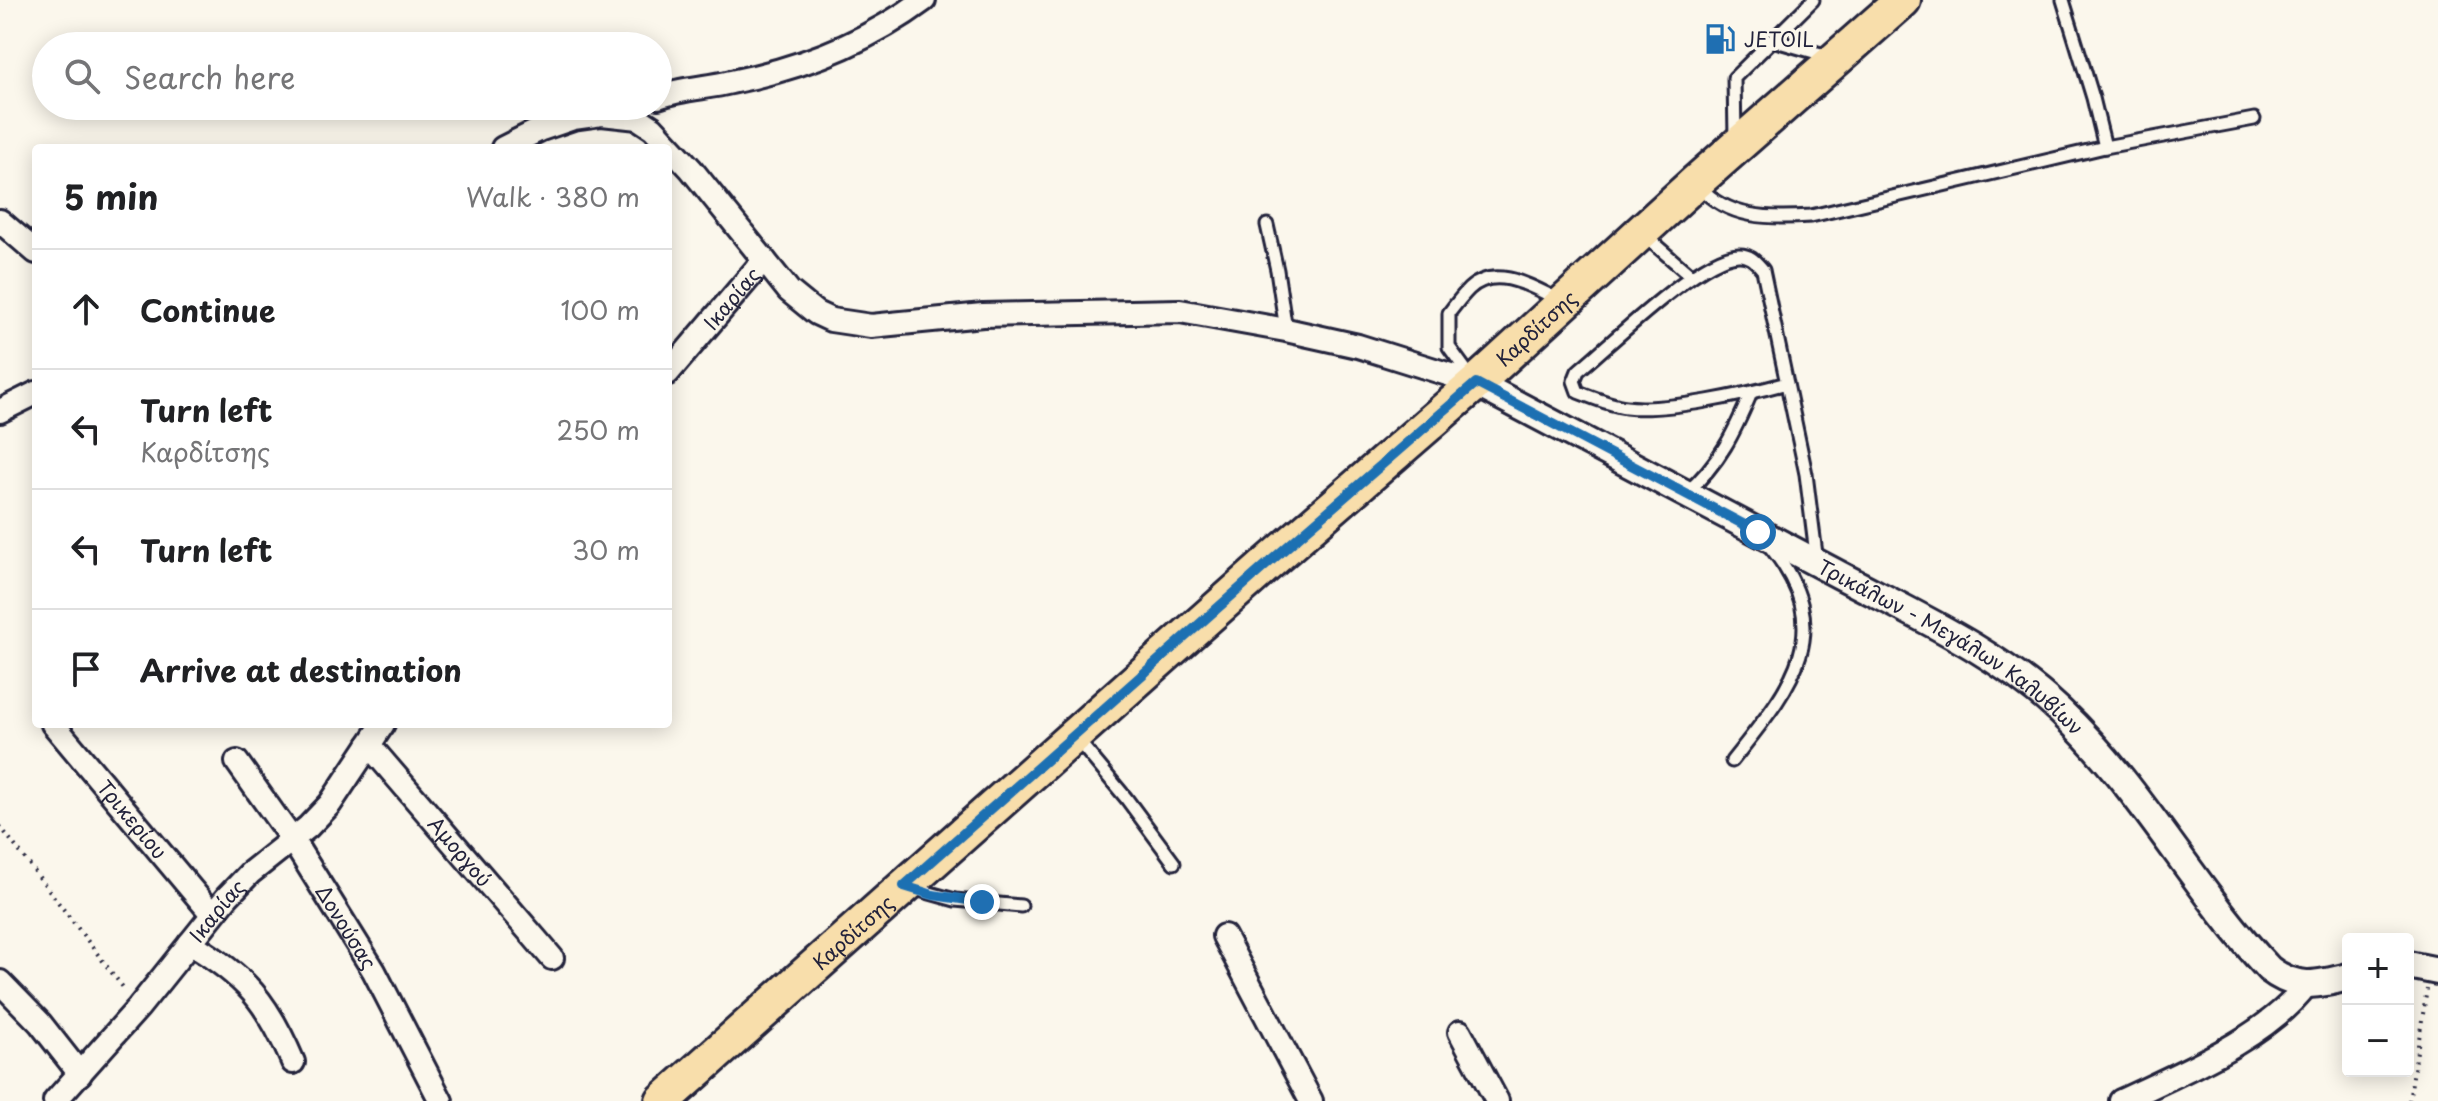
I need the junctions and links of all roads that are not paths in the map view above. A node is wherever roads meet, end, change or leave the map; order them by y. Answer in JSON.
{"nodes":[{"id":1,"x":924,"y":0,"type":"edge"},
{"id":2,"x":1813,"y":0,"type":"edge"},
{"id":3,"x":1903,"y":0,"type":"edge"},
{"id":4,"x":2063,"y":0,"type":"edge"},
{"id":5,"x":1772,"y":40,"type":"junction"},
{"id":6,"x":1837,"y":58,"type":"junction"},
{"id":7,"x":672,"y":94,"type":"edge"},
{"id":8,"x":2254,"y":119,"type":"dead end"},
{"id":9,"x":567,"y":120,"type":"edge"},
{"id":10,"x":641,"y":120,"type":"edge"},
{"id":11,"x":511,"y":144,"type":"edge"},
{"id":12,"x":669,"y":144,"type":"edge"},
{"id":13,"x":672,"y":147,"type":"edge"},
{"id":14,"x":2105,"y":147,"type":"junction"},
{"id":15,"x":1735,"y":148,"type":"junction"},
{"id":16,"x":1696,"y":182,"type":"junction"},
{"id":17,"x":0,"y":221,"type":"edge"},
{"id":18,"x":1267,"y":225,"type":"dead end"},
{"id":19,"x":1641,"y":232,"type":"junction"},
{"id":20,"x":32,"y":249,"type":"edge"},
{"id":21,"x":764,"y":260,"type":"junction"},
{"id":22,"x":1690,"y":275,"type":"junction"},
{"id":23,"x":1566,"y":303,"type":"junction"},
{"id":24,"x":1286,"y":330,"type":"junction"},
{"id":25,"x":672,"y":368,"type":"edge"},
{"id":26,"x":1476,"y":383,"type":"junction"},
{"id":27,"x":1787,"y":383,"type":"junction"},
{"id":28,"x":1751,"y":393,"type":"junction"},
{"id":29,"x":32,"y":395,"type":"edge"},
{"id":30,"x":0,"y":411,"type":"edge"},
{"id":31,"x":1686,"y":494,"type":"junction"},
{"id":32,"x":1758,"y":532,"type":"junction"},
{"id":33,"x":1817,"y":563,"type":"junction"},
{"id":34,"x":56,"y":728,"type":"edge"},
{"id":35,"x":380,"y":728,"type":"edge"},
{"id":36,"x":1074,"y":736,"type":"junction"},
{"id":37,"x":369,"y":745,"type":"junction"},
{"id":38,"x":1732,"y":761,"type":"dead end"},
{"id":39,"x":237,"y":762,"type":"dead end"},
{"id":40,"x":293,"y":841,"type":"junction"},
{"id":41,"x":1174,"y":863,"type":"dead end"},
{"id":42,"x":904,"y":886,"type":"junction"},
{"id":43,"x":1021,"y":906,"type":"dead end"},
{"id":44,"x":212,"y":914,"type":"junction"},
{"id":45,"x":1224,"y":936,"type":"dead end"},
{"id":46,"x":190,"y":943,"type":"junction"},
{"id":47,"x":552,"y":958,"type":"dead end"},
{"id":48,"x":2342,"y":978,"type":"edge"},
{"id":49,"x":0,"y":982,"type":"edge"},
{"id":50,"x":2307,"y":984,"type":"junction"},
{"id":51,"x":1460,"y":1032,"type":"dead end"},
{"id":52,"x":293,"y":1062,"type":"dead end"},
{"id":53,"x":70,"y":1091,"type":"edge"},
{"id":54,"x":441,"y":1101,"type":"edge"},
{"id":55,"x":663,"y":1101,"type":"edge"},
{"id":56,"x":1311,"y":1101,"type":"edge"},
{"id":57,"x":1497,"y":1101,"type":"edge"},
{"id":58,"x":2121,"y":1101,"type":"edge"}],
"edges":[{"from":1,"to":7,"type":"street"},
{"from":2,"to":5,"type":"lane"},
{"from":3,"to":6,"type":"main road","name":"Καρδίτσης"},
{"from":4,"to":14,"type":"lane"},
{"from":5,"to":6,"type":"lane"},
{"from":5,"to":15,"type":"lane"},
{"from":6,"to":15,"type":"main road","name":"Καρδίτσης"},
{"from":8,"to":14,"type":"lane"},
{"from":9,"to":11,"type":"street"},
{"from":10,"to":12,"type":"street"},
{"from":13,"to":21,"type":"street"},
{"from":14,"to":16,"type":"lane"},
{"from":15,"to":16,"type":"main road","name":"Καρδίτσης"},
{"from":16,"to":19,"type":"main road","name":"Καρδίτσης"},
{"from":17,"to":20,"type":"street"},
{"from":18,"to":24,"type":"lane"},
{"from":19,"to":22,"type":"lane"},
{"from":19,"to":23,"type":"main road","name":"Καρδίτσης"},
{"from":21,"to":24,"type":"street"},
{"from":21,"to":25,"type":"street","name":"Ικαρίας"},
{"from":22,"to":27,"type":"lane"},
{"from":22,"to":28,"type":"lane"},
{"from":23,"to":26,"type":"main road","name":"Καρδίτσης"},
{"from":23,"to":26,"type":"lane"},
{"from":24,"to":26,"type":"street"},
{"from":26,"to":31,"type":"street","name":"Τρικάλων - Μεγάλων Καλυβίων"},
{"from":26,"to":36,"type":"main road","name":"Καρδίτσης"},
{"from":27,"to":28,"type":"lane"},
{"from":27,"to":33,"type":"lane"},
{"from":28,"to":31,"type":"lane"},
{"from":29,"to":30,"type":"street"},
{"from":31,"to":32,"type":"street","name":"Τρικάλων - Μεγάλων Καλυβίων"},
{"from":32,"to":33,"type":"street","name":"Τρικάλων - Μεγάλων Καλυβίων"},
{"from":32,"to":38,"type":"lane"},
{"from":33,"to":50,"type":"street","name":"Τρικάλων - Μεγάλων Καλυβίων"},
{"from":34,"to":44,"type":"street","name":"Τρικερίου"},
{"from":35,"to":37,"type":"street","name":"Ικαρίας"},
{"from":36,"to":41,"type":"lane"},
{"from":36,"to":42,"type":"main road","name":"Καρδίτσης"},
{"from":37,"to":40,"type":"street","name":"Ικαρίας"},
{"from":37,"to":47,"type":"street","name":"Αμοργού"},
{"from":39,"to":40,"type":"street","name":"Δονούσας"},
{"from":40,"to":44,"type":"street","name":"Ικαρίας"},
{"from":40,"to":54,"type":"street","name":"Δονούσας"},
{"from":42,"to":43,"type":"lane"},
{"from":42,"to":55,"type":"main road","name":"Καρδίτσης"},
{"from":44,"to":46,"type":"street","name":"Ικαρίας"},
{"from":45,"to":56,"type":"street"},
{"from":46,"to":52,"type":"street"},
{"from":46,"to":53,"type":"street","name":"Ικαρίας"},
{"from":48,"to":50,"type":"street"},
{"from":49,"to":53,"type":"street"},
{"from":50,"to":58,"type":"street"},
{"from":51,"to":57,"type":"street"}]}
